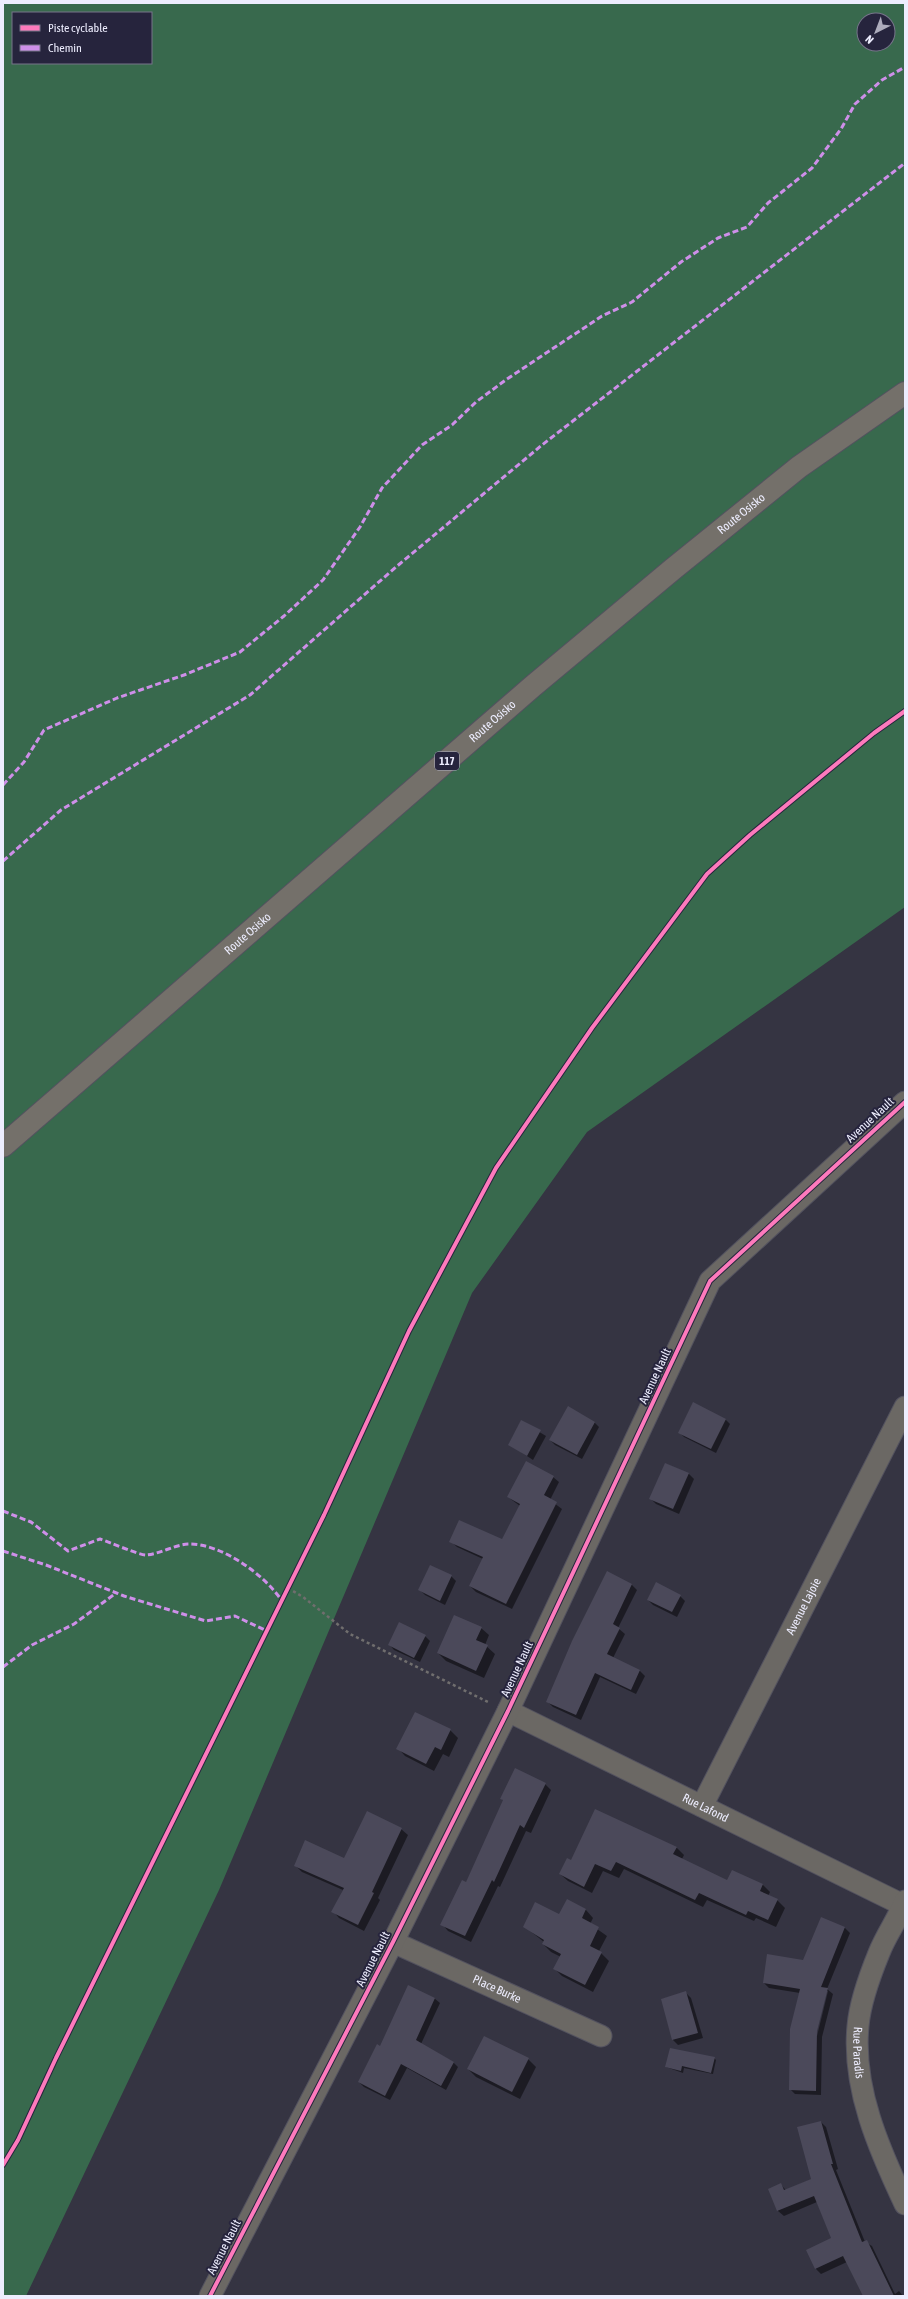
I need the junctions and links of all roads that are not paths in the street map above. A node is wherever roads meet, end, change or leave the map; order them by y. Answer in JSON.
{"nodes":[{"id":1,"x":905,"y":393,"type":"edge"},
{"id":2,"x":905,"y":1102,"type":"edge"},
{"id":3,"x":3,"y":1146,"type":"edge"},
{"id":4,"x":905,"y":1407,"type":"edge"},
{"id":5,"x":508,"y":1711,"type":"junction"},
{"id":6,"x":702,"y":1806,"type":"junction"},
{"id":7,"x":904,"y":1903,"type":"edge"},
{"id":8,"x":393,"y":1942,"type":"junction"},
{"id":9,"x":601,"y":2036,"type":"dead end"},
{"id":10,"x":905,"y":2204,"type":"edge"},
{"id":11,"x":210,"y":2296,"type":"edge"}],
"edges":[{"from":1,"to":3,"type":"highway","name":"Route Osisko","number":"117"},
{"from":2,"to":5,"type":"street","name":"Avenue Nault"},
{"from":4,"to":6,"type":"street","name":"Avenue Lajoie"},
{"from":5,"to":6,"type":"street","name":"Rue Lafond"},
{"from":5,"to":8,"type":"street","name":"Avenue Nault"},
{"from":6,"to":7,"type":"street","name":"Rue Lafond"},
{"from":7,"to":10,"type":"street","name":"Rue Paradis"},
{"from":8,"to":9,"type":"street","name":"Place Burke"},
{"from":8,"to":11,"type":"street","name":"Avenue Nault"}]}
